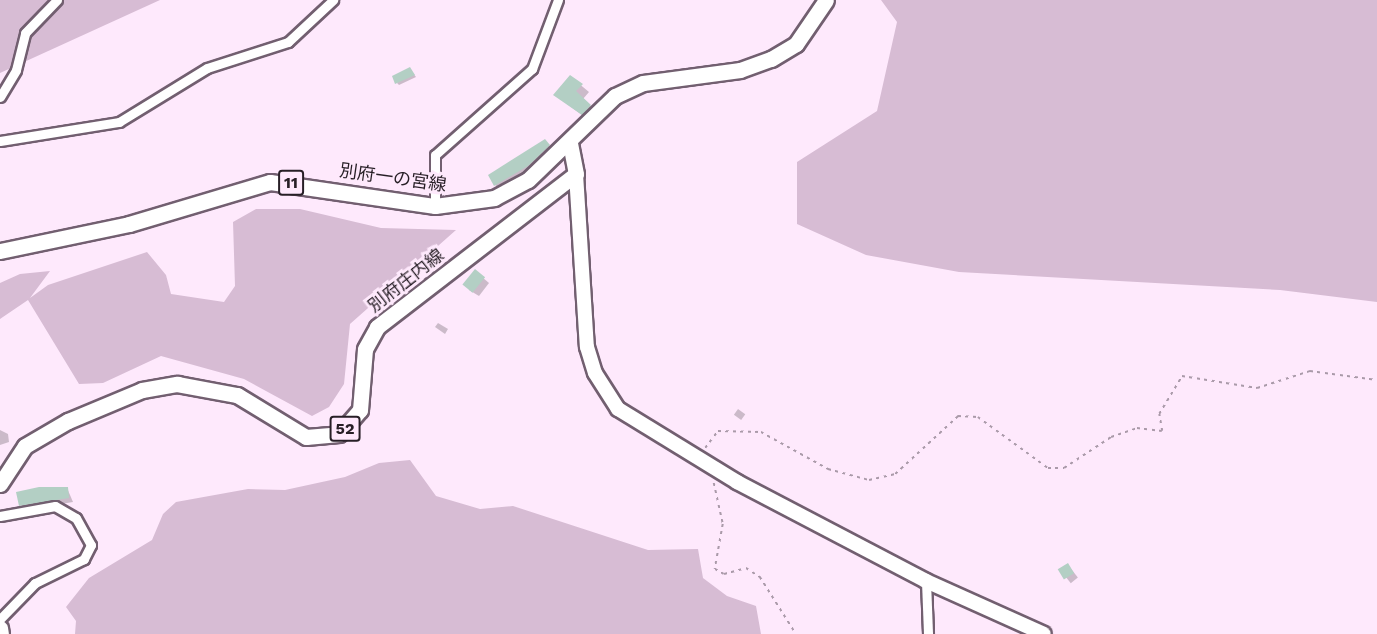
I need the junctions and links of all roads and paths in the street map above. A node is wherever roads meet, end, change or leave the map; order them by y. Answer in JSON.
{"nodes":[{"id":1,"x":57,"y":0,"type":"edge"},
{"id":2,"x":333,"y":0,"type":"edge"},
{"id":3,"x":558,"y":0,"type":"edge"},
{"id":4,"x":826,"y":0,"type":"edge"},
{"id":5,"x":0,"y":97,"type":"edge"},
{"id":6,"x":0,"y":141,"type":"edge"},
{"id":7,"x":570,"y":142,"type":"junction"},
{"id":8,"x":576,"y":174,"type":"junction"},
{"id":9,"x":435,"y":206,"type":"junction"},
{"id":10,"x":0,"y":251,"type":"edge"},
{"id":11,"x":1377,"y":380,"type":"edge"},
{"id":12,"x":711,"y":468,"type":"junction"},
{"id":13,"x":0,"y":484,"type":"edge"},
{"id":14,"x":0,"y":516,"type":"edge"},
{"id":15,"x":926,"y":581,"type":"junction"},
{"id":16,"x":0,"y":619,"type":"edge"},
{"id":17,"x":0,"y":628,"type":"edge"},
{"id":18,"x":1,"y":634,"type":"edge"},
{"id":19,"x":796,"y":634,"type":"edge"},
{"id":20,"x":928,"y":634,"type":"edge"},
{"id":21,"x":1044,"y":634,"type":"edge"}],
"edges":[{"from":1,"to":5,"type":"street"},
{"from":2,"to":6,"type":"street"},
{"from":3,"to":9,"type":"street"},
{"from":4,"to":7,"type":"main road","name":"別府一の宮線","number":"11"},
{"from":7,"to":8,"type":"main road"},
{"from":7,"to":9,"type":"main road","name":"別府一の宮線","number":"11"},
{"from":8,"to":12,"type":"street"},
{"from":8,"to":13,"type":"main road","name":"別府庄内線","number":"52"},
{"from":9,"to":10,"type":"main road","name":"別府一の宮線","number":"11"},
{"from":11,"to":12,"type":"path"},
{"from":12,"to":15,"type":"street"},
{"from":12,"to":19,"type":"path"},
{"from":14,"to":16,"type":"street"},
{"from":15,"to":20,"type":"street"},
{"from":15,"to":21,"type":"street"},
{"from":17,"to":18,"type":"main road"}]}
